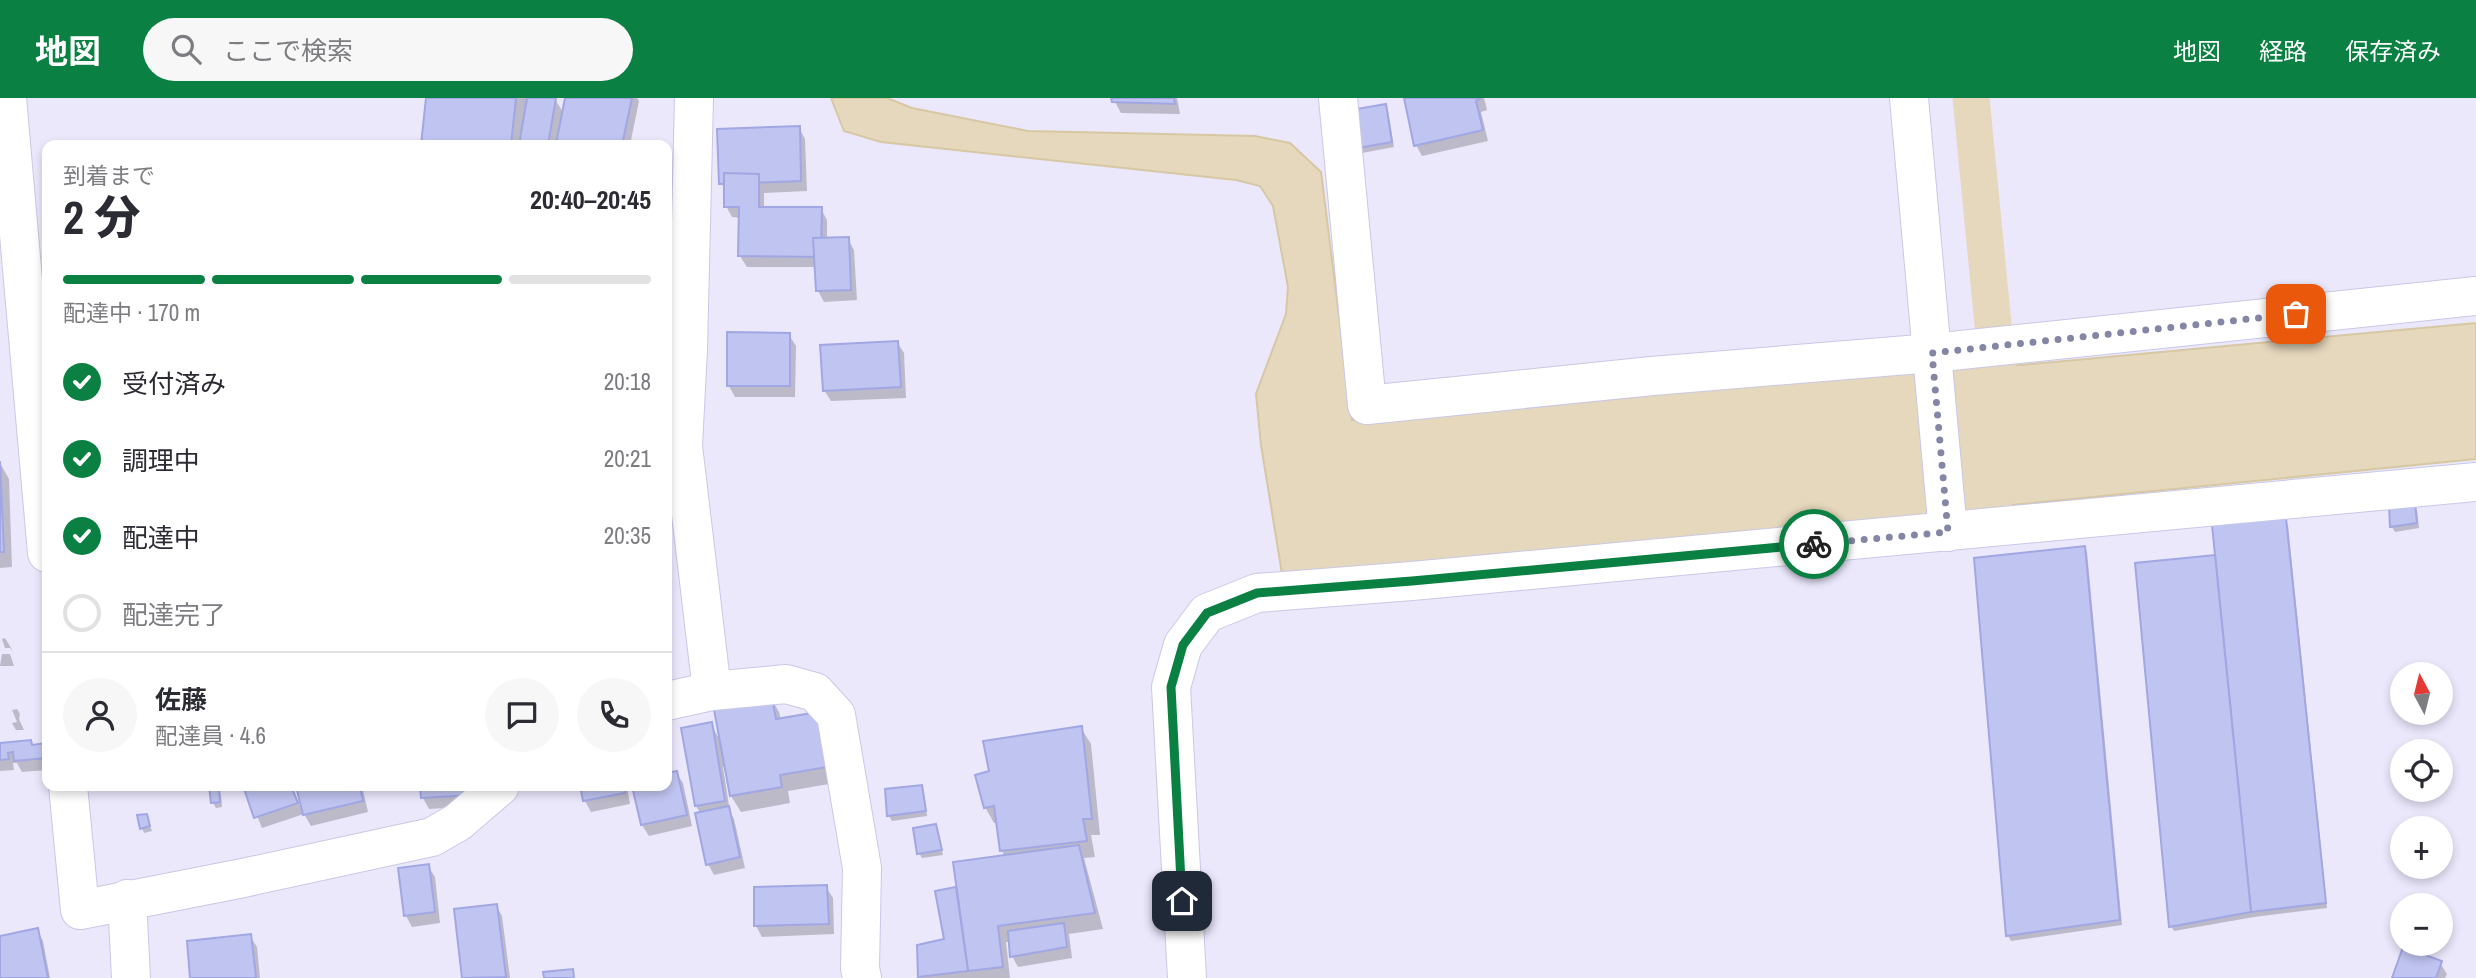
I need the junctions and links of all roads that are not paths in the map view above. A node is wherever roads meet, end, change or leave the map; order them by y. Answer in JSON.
{"nodes":[{"id":1,"x":7,"y":98,"type":"edge"},
{"id":2,"x":694,"y":98,"type":"edge"},
{"id":3,"x":1338,"y":98,"type":"edge"},
{"id":4,"x":1909,"y":98,"type":"edge"},
{"id":5,"x":2476,"y":296,"type":"edge"},
{"id":6,"x":1933,"y":363,"type":"junction"},
{"id":7,"x":2476,"y":482,"type":"edge"},
{"id":8,"x":42,"y":496,"type":"edge"},
{"id":9,"x":1948,"y":524,"type":"junction"},
{"id":10,"x":712,"y":691,"type":"junction"},
{"id":11,"x":672,"y":701,"type":"edge"},
{"id":12,"x":68,"y":791,"type":"edge"},
{"id":13,"x":494,"y":791,"type":"edge"},
{"id":14,"x":127,"y":899,"type":"junction"},
{"id":15,"x":131,"y":978,"type":"edge"},
{"id":16,"x":862,"y":978,"type":"edge"},
{"id":17,"x":1187,"y":978,"type":"edge"}],
"edges":[{"from":1,"to":8,"type":"street"},
{"from":2,"to":10,"type":"street"},
{"from":3,"to":6,"type":"street"},
{"from":4,"to":6,"type":"street"},
{"from":5,"to":6,"type":"street"},
{"from":6,"to":9,"type":"street"},
{"from":7,"to":9,"type":"street"},
{"from":9,"to":17,"type":"street"},
{"from":10,"to":11,"type":"street"},
{"from":10,"to":16,"type":"street"},
{"from":12,"to":14,"type":"street"},
{"from":13,"to":14,"type":"street"},
{"from":14,"to":15,"type":"street"}]}
